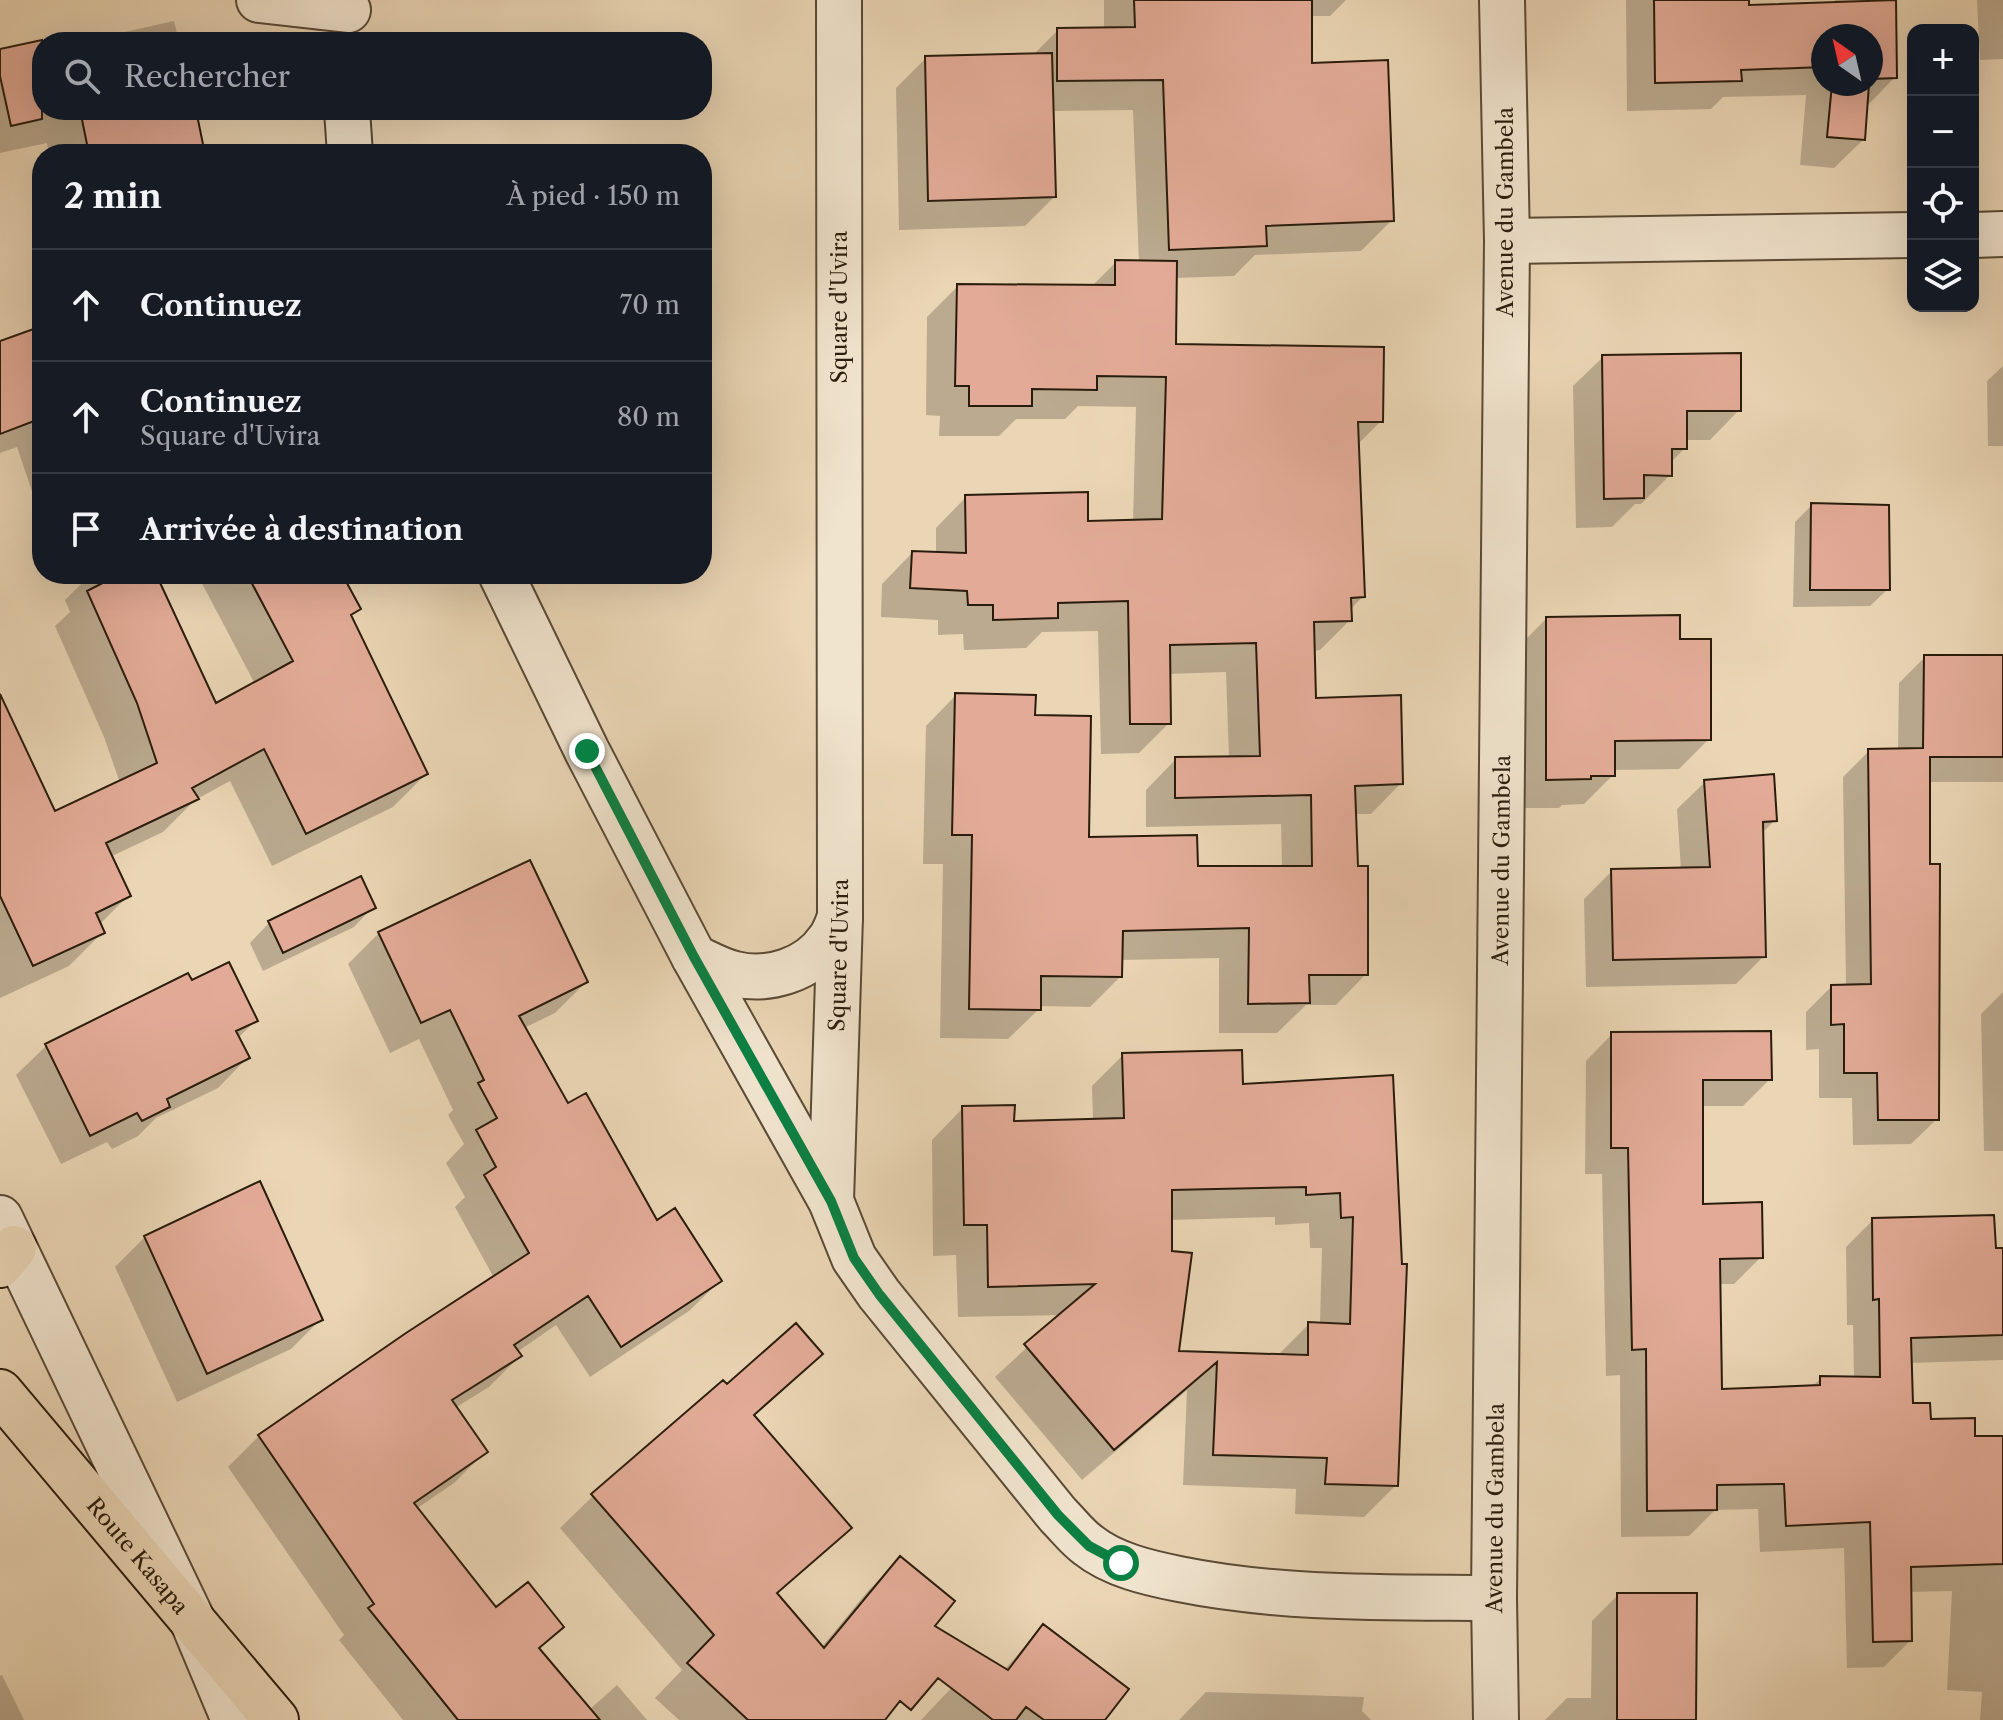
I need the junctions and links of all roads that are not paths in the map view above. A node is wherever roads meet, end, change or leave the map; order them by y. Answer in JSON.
{"nodes":[{"id":1,"x":259,"y":0,"type":"edge"},
{"id":2,"x":839,"y":0,"type":"edge"},
{"id":3,"x":1502,"y":0,"type":"edge"},
{"id":4,"x":347,"y":17,"type":"edge"},
{"id":5,"x":348,"y":120,"type":"edge"},
{"id":6,"x":349,"y":144,"type":"edge"},
{"id":7,"x":2003,"y":234,"type":"edge"},
{"id":8,"x":1907,"y":235,"type":"edge"},
{"id":9,"x":1979,"y":235,"type":"edge"},
{"id":10,"x":1507,"y":241,"type":"junction"},
{"id":11,"x":506,"y":584,"type":"edge"},
{"id":12,"x":840,"y":917,"type":"junction"},
{"id":13,"x":694,"y":957,"type":"junction"},
{"id":14,"x":831,"y":1201,"type":"junction"},
{"id":15,"x":5,"y":1244,"type":"edge"},
{"id":16,"x":0,"y":1392,"type":"edge"},
{"id":17,"x":1494,"y":1598,"type":"junction"},
{"id":18,"x":190,"y":1615,"type":"junction"},
{"id":19,"x":234,"y":1720,"type":"edge"},
{"id":20,"x":276,"y":1720,"type":"edge"},
{"id":21,"x":1496,"y":1720,"type":"edge"}],
"edges":[{"from":1,"to":4,"type":"street"},
{"from":2,"to":12,"type":"street","name":"Square d'Uvira"},
{"from":3,"to":10,"type":"street","name":"Avenue du Gambela"},
{"from":5,"to":6,"type":"street"},
{"from":7,"to":9,"type":"street"},
{"from":8,"to":10,"type":"street"},
{"from":10,"to":17,"type":"street","name":"Avenue du Gambela"},
{"from":11,"to":13,"type":"street"},
{"from":12,"to":13,"type":"street"},
{"from":12,"to":14,"type":"street","name":"Square d'Uvira"},
{"from":13,"to":14,"type":"street"},
{"from":14,"to":17,"type":"street"},
{"from":15,"to":18,"type":"street"},
{"from":16,"to":18,"type":"main road","name":"Route Kasapa"},
{"from":17,"to":21,"type":"street","name":"Avenue du Gambela"},
{"from":18,"to":19,"type":"street"},
{"from":18,"to":20,"type":"main road","name":"Route Kasapa"}]}
